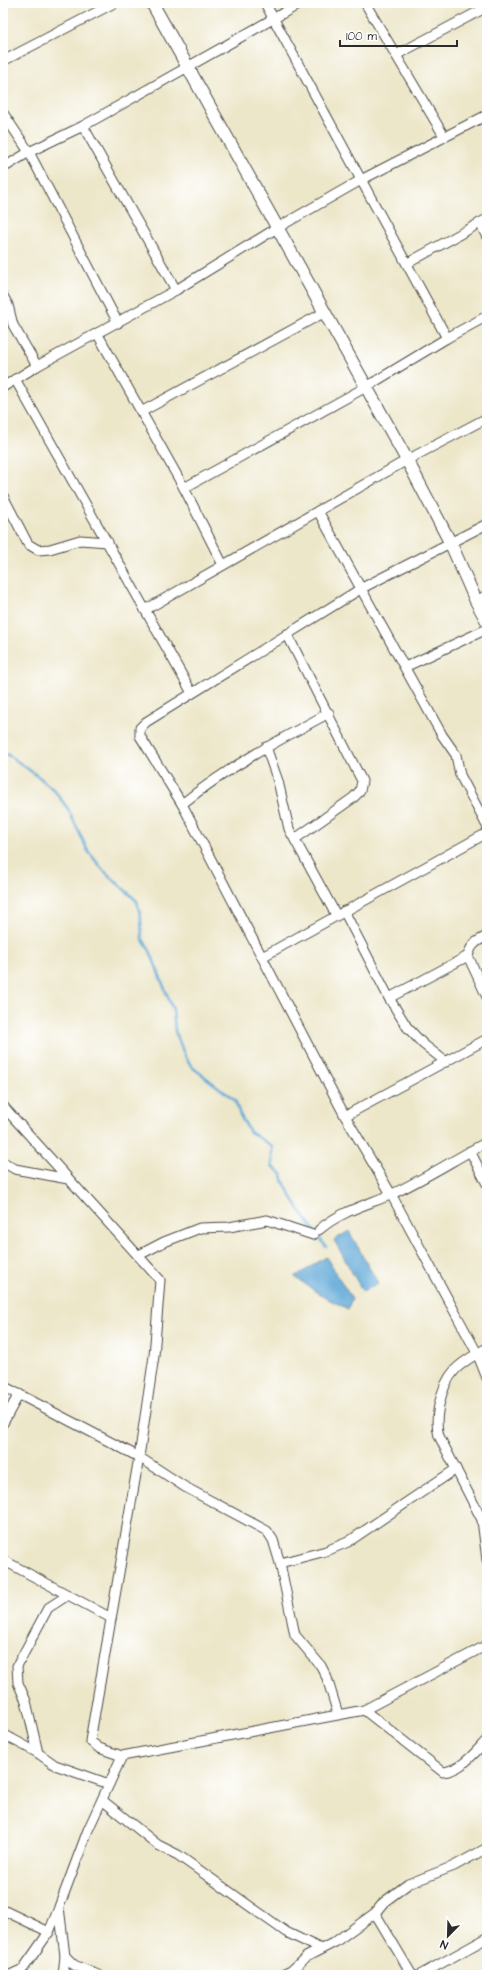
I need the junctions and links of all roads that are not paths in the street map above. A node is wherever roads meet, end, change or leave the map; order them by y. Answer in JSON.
{"nodes":[{"id":1,"x":114,"y":3,"type":"edge"},
{"id":2,"x":152,"y":3,"type":"edge"},
{"id":3,"x":266,"y":3,"type":"edge"},
{"id":4,"x":301,"y":3,"type":"edge"},
{"id":5,"x":365,"y":3,"type":"edge"},
{"id":6,"x":487,"y":7,"type":"edge"},
{"id":7,"x":273,"y":18,"type":"junction"},
{"id":8,"x":396,"y":55,"type":"junction"},
{"id":9,"x":3,"y":61,"type":"edge"},
{"id":10,"x":188,"y":68,"type":"junction"},
{"id":11,"x":3,"y":113,"type":"edge"},
{"id":12,"x":487,"y":115,"type":"edge"},
{"id":13,"x":83,"y":126,"type":"junction"},
{"id":14,"x":444,"y":136,"type":"junction"},
{"id":15,"x":29,"y":152,"type":"junction"},
{"id":16,"x":3,"y":168,"type":"edge"},
{"id":17,"x":361,"y":180,"type":"junction"},
{"id":18,"x":483,"y":221,"type":"edge"},
{"id":19,"x":278,"y":228,"type":"junction"},
{"id":20,"x":487,"y":237,"type":"edge"},
{"id":21,"x":408,"y":263,"type":"junction"},
{"id":22,"x":176,"y":290,"type":"junction"},
{"id":23,"x":3,"y":296,"type":"edge"},
{"id":24,"x":325,"y":312,"type":"junction"},
{"id":25,"x":487,"y":316,"type":"edge"},
{"id":26,"x":118,"y":323,"type":"junction"},
{"id":27,"x":97,"y":333,"type":"junction"},
{"id":28,"x":447,"y":338,"type":"junction"},
{"id":29,"x":37,"y":366,"type":"junction"},
{"id":30,"x":15,"y":379,"type":"junction"},
{"id":31,"x":3,"y":386,"type":"edge"},
{"id":32,"x":366,"y":387,"type":"junction"},
{"id":33,"x":141,"y":412,"type":"junction"},
{"id":34,"x":487,"y":418,"type":"edge"},
{"id":35,"x":407,"y":460,"type":"junction"},
{"id":36,"x":184,"y":488,"type":"junction"},
{"id":37,"x":3,"y":496,"type":"edge"},
{"id":38,"x":318,"y":512,"type":"junction"},
{"id":39,"x":487,"y":524,"type":"edge"},
{"id":40,"x":108,"y":542,"type":"junction"},
{"id":41,"x":451,"y":544,"type":"junction"},
{"id":42,"x":223,"y":565,"type":"junction"},
{"id":43,"x":362,"y":588,"type":"junction"},
{"id":44,"x":487,"y":596,"type":"edge"},
{"id":45,"x":476,"y":601,"type":"junction"},
{"id":46,"x":145,"y":610,"type":"junction"},
{"id":47,"x":487,"y":621,"type":"edge"},
{"id":48,"x":487,"y":629,"type":"edge"},
{"id":49,"x":287,"y":634,"type":"junction"},
{"id":50,"x":405,"y":667,"type":"junction"},
{"id":51,"x":192,"y":694,"type":"junction"},
{"id":52,"x":328,"y":713,"type":"junction"},
{"id":53,"x":266,"y":747,"type":"junction"},
{"id":54,"x":182,"y":804,"type":"junction"},
{"id":55,"x":487,"y":826,"type":"edge"},
{"id":56,"x":487,"y":833,"type":"edge"},
{"id":57,"x":295,"y":839,"type":"junction"},
{"id":58,"x":340,"y":913,"type":"junction"},
{"id":59,"x":487,"y":936,"type":"edge"},
{"id":60,"x":468,"y":956,"type":"junction"},
{"id":61,"x":262,"y":957,"type":"junction"},
{"id":62,"x":389,"y":998,"type":"junction"},
{"id":63,"x":487,"y":998,"type":"edge"},
{"id":64,"x":487,"y":1039,"type":"edge"},
{"id":65,"x":446,"y":1062,"type":"junction"},
{"id":66,"x":3,"y":1106,"type":"edge"},
{"id":67,"x":345,"y":1116,"type":"junction"},
{"id":68,"x":487,"y":1142,"type":"edge"},
{"id":69,"x":470,"y":1151,"type":"junction"},
{"id":70,"x":3,"y":1162,"type":"edge"},
{"id":71,"x":68,"y":1179,"type":"junction"},
{"id":72,"x":487,"y":1184,"type":"edge"},
{"id":73,"x":391,"y":1194,"type":"junction"},
{"id":74,"x":139,"y":1255,"type":"junction"},
{"id":75,"x":487,"y":1348,"type":"edge"},
{"id":76,"x":477,"y":1353,"type":"junction"},
{"id":77,"x":487,"y":1378,"type":"edge"},
{"id":78,"x":3,"y":1386,"type":"edge"},
{"id":79,"x":19,"y":1394,"type":"junction"},
{"id":80,"x":3,"y":1423,"type":"edge"},
{"id":81,"x":139,"y":1457,"type":"junction"},
{"id":82,"x":456,"y":1469,"type":"junction"},
{"id":83,"x":3,"y":1560,"type":"edge"},
{"id":84,"x":487,"y":1560,"type":"edge"},
{"id":85,"x":280,"y":1563,"type":"junction"},
{"id":86,"x":68,"y":1595,"type":"junction"},
{"id":87,"x":111,"y":1618,"type":"junction"},
{"id":88,"x":487,"y":1645,"type":"edge"},
{"id":89,"x":364,"y":1710,"type":"junction"},
{"id":90,"x":338,"y":1714,"type":"junction"},
{"id":91,"x":3,"y":1734,"type":"edge"},
{"id":92,"x":487,"y":1740,"type":"edge"},
{"id":93,"x":38,"y":1753,"type":"junction"},
{"id":94,"x":122,"y":1756,"type":"junction"},
{"id":95,"x":109,"y":1784,"type":"junction"},
{"id":96,"x":102,"y":1800,"type":"junction"},
{"id":97,"x":487,"y":1848,"type":"edge"},
{"id":98,"x":59,"y":1907,"type":"junction"},
{"id":99,"x":3,"y":1910,"type":"edge"},
{"id":100,"x":375,"y":1913,"type":"junction"},
{"id":101,"x":48,"y":1932,"type":"junction"},
{"id":102,"x":487,"y":1938,"type":"edge"},
{"id":103,"x":321,"y":1950,"type":"junction"},
{"id":104,"x":65,"y":1956,"type":"junction"},
{"id":105,"x":10,"y":1975,"type":"edge"},
{"id":106,"x":63,"y":1975,"type":"edge"},
{"id":107,"x":98,"y":1975,"type":"edge"},
{"id":108,"x":282,"y":1975,"type":"edge"},
{"id":109,"x":412,"y":1975,"type":"edge"},
{"id":110,"x":420,"y":1975,"type":"edge"}],
"edges":[{"from":1,"to":9,"type":"street"},
{"from":2,"to":10,"type":"street"},
{"from":3,"to":7,"type":"street"},
{"from":4,"to":7,"type":"street"},
{"from":5,"to":8,"type":"street"},
{"from":6,"to":8,"type":"street"},
{"from":7,"to":10,"type":"street"},
{"from":7,"to":17,"type":"street"},
{"from":8,"to":14,"type":"street"},
{"from":10,"to":13,"type":"street"},
{"from":10,"to":19,"type":"street"},
{"from":11,"to":15,"type":"street"},
{"from":12,"to":14,"type":"street"},
{"from":13,"to":15,"type":"street"},
{"from":13,"to":22,"type":"street"},
{"from":14,"to":17,"type":"street"},
{"from":15,"to":16,"type":"street"},
{"from":15,"to":26,"type":"street"},
{"from":17,"to":19,"type":"street"},
{"from":17,"to":21,"type":"street"},
{"from":18,"to":20,"type":"street"},
{"from":18,"to":21,"type":"street"},
{"from":19,"to":22,"type":"street"},
{"from":19,"to":24,"type":"street"},
{"from":21,"to":28,"type":"street"},
{"from":22,"to":26,"type":"street"},
{"from":23,"to":29,"type":"street"},
{"from":24,"to":32,"type":"street"},
{"from":24,"to":33,"type":"street"},
{"from":25,"to":28,"type":"street"},
{"from":26,"to":27,"type":"street"},
{"from":27,"to":29,"type":"street"},
{"from":27,"to":33,"type":"street"},
{"from":28,"to":32,"type":"street"},
{"from":29,"to":30,"type":"street"},
{"from":30,"to":31,"type":"street"},
{"from":30,"to":40,"type":"street"},
{"from":32,"to":35,"type":"street"},
{"from":32,"to":36,"type":"street"},
{"from":33,"to":36,"type":"street"},
{"from":34,"to":35,"type":"street"},
{"from":35,"to":38,"type":"street"},
{"from":35,"to":41,"type":"street"},
{"from":36,"to":42,"type":"street"},
{"from":37,"to":40,"type":"street"},
{"from":38,"to":42,"type":"street"},
{"from":38,"to":43,"type":"street"},
{"from":39,"to":41,"type":"street"},
{"from":40,"to":46,"type":"street"},
{"from":41,"to":43,"type":"street"},
{"from":41,"to":45,"type":"street"},
{"from":42,"to":46,"type":"street"},
{"from":43,"to":49,"type":"street"},
{"from":43,"to":50,"type":"street"},
{"from":44,"to":45,"type":"street"},
{"from":45,"to":47,"type":"street"},
{"from":46,"to":51,"type":"street"},
{"from":48,"to":50,"type":"street"},
{"from":49,"to":51,"type":"street"},
{"from":49,"to":52,"type":"street"},
{"from":50,"to":55,"type":"street"},
{"from":51,"to":54,"type":"street"},
{"from":52,"to":53,"type":"street"},
{"from":52,"to":57,"type":"street"},
{"from":53,"to":54,"type":"street"},
{"from":53,"to":57,"type":"street"},
{"from":54,"to":61,"type":"street"},
{"from":56,"to":58,"type":"street"},
{"from":57,"to":58,"type":"street"},
{"from":58,"to":61,"type":"street"},
{"from":58,"to":62,"type":"street"},
{"from":59,"to":60,"type":"street"},
{"from":60,"to":62,"type":"street"},
{"from":60,"to":63,"type":"street"},
{"from":61,"to":67,"type":"street"},
{"from":62,"to":65,"type":"street"},
{"from":64,"to":65,"type":"street"},
{"from":65,"to":67,"type":"street"},
{"from":66,"to":71,"type":"street"},
{"from":67,"to":73,"type":"street"},
{"from":68,"to":69,"type":"street"},
{"from":69,"to":72,"type":"street"},
{"from":69,"to":73,"type":"street"},
{"from":70,"to":71,"type":"street"},
{"from":71,"to":74,"type":"street"},
{"from":73,"to":74,"type":"street"},
{"from":73,"to":76,"type":"street"},
{"from":74,"to":81,"type":"street"},
{"from":75,"to":76,"type":"street"},
{"from":76,"to":77,"type":"street"},
{"from":76,"to":82,"type":"street"},
{"from":78,"to":79,"type":"street"},
{"from":79,"to":80,"type":"street"},
{"from":79,"to":81,"type":"street"},
{"from":81,"to":85,"type":"street"},
{"from":81,"to":87,"type":"street"},
{"from":82,"to":84,"type":"street"},
{"from":82,"to":85,"type":"street"},
{"from":83,"to":86,"type":"street"},
{"from":85,"to":90,"type":"street"},
{"from":86,"to":87,"type":"street"},
{"from":86,"to":93,"type":"street"},
{"from":87,"to":94,"type":"street"},
{"from":88,"to":89,"type":"street"},
{"from":89,"to":90,"type":"street"},
{"from":89,"to":92,"type":"street"},
{"from":90,"to":94,"type":"street"},
{"from":91,"to":93,"type":"street"},
{"from":93,"to":95,"type":"street"},
{"from":94,"to":95,"type":"street"},
{"from":95,"to":96,"type":"street"},
{"from":96,"to":98,"type":"street"},
{"from":96,"to":103,"type":"street"},
{"from":97,"to":100,"type":"street"},
{"from":98,"to":101,"type":"street"},
{"from":98,"to":104,"type":"street"},
{"from":99,"to":101,"type":"street"},
{"from":100,"to":103,"type":"street"},
{"from":100,"to":109,"type":"street"},
{"from":101,"to":105,"type":"street"},
{"from":102,"to":110,"type":"street"},
{"from":103,"to":108,"type":"street"},
{"from":104,"to":106,"type":"street"},
{"from":104,"to":107,"type":"street"}]}
